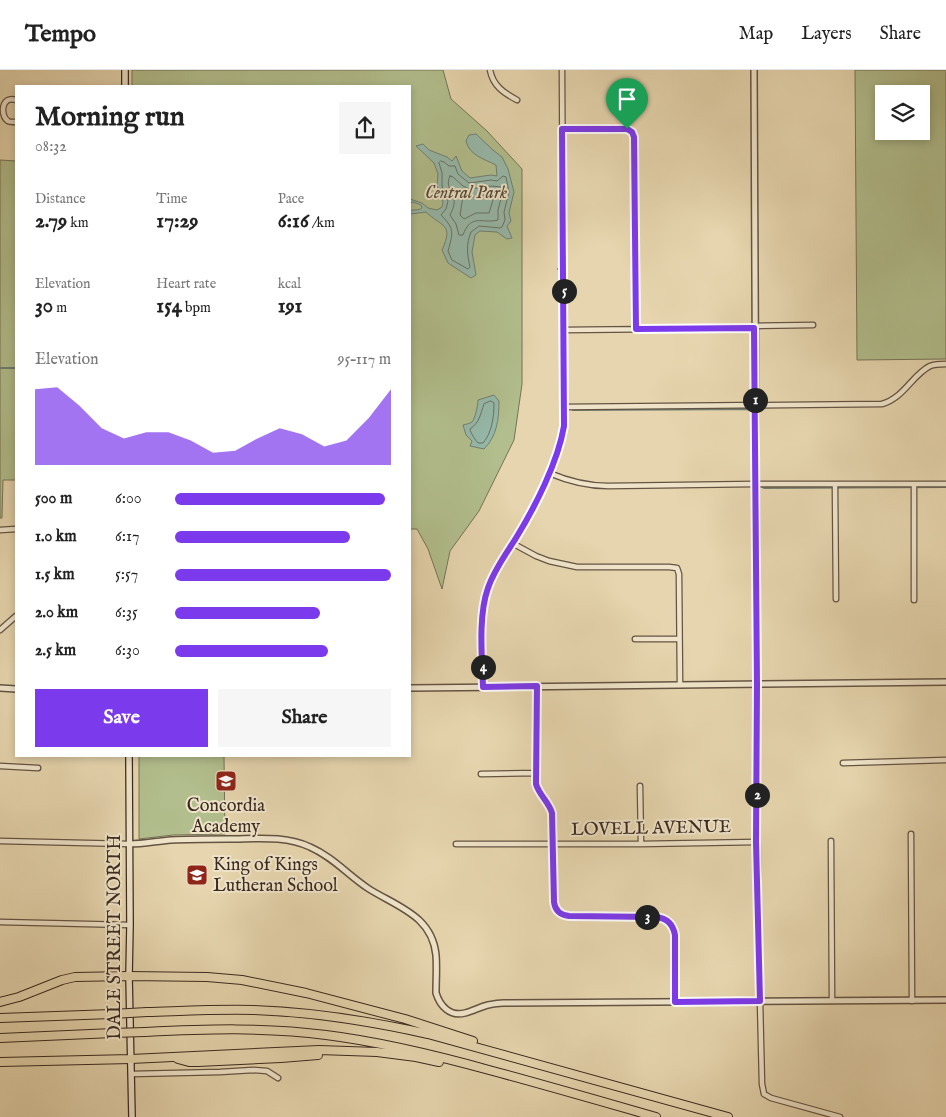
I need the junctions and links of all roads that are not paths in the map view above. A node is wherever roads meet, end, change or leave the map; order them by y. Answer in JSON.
{"nodes":[{"id":1,"x":125,"y":70,"type":"edge"},
{"id":2,"x":490,"y":70,"type":"edge"},
{"id":3,"x":562,"y":70,"type":"edge"},
{"id":4,"x":754,"y":70,"type":"edge"},
{"id":5,"x":125,"y":85,"type":"edge"},
{"id":6,"x":15,"y":99,"type":"edge"},
{"id":7,"x":518,"y":100,"type":"dead end"},
{"id":8,"x":15,"y":122,"type":"edge"},
{"id":9,"x":562,"y":129,"type":"junction"},
{"id":10,"x":813,"y":326,"type":"dead end"},
{"id":11,"x":754,"y":327,"type":"junction"},
{"id":12,"x":636,"y":329,"type":"junction"},
{"id":13,"x":564,"y":330,"type":"junction"},
{"id":14,"x":946,"y":364,"type":"edge"},
{"id":15,"x":755,"y":405,"type":"junction"},
{"id":16,"x":564,"y":408,"type":"junction"},
{"id":17,"x":548,"y":473,"type":"junction"},
{"id":18,"x":755,"y":484,"type":"junction"},
{"id":19,"x":835,"y":484,"type":"junction"},
{"id":20,"x":914,"y":484,"type":"junction"},
{"id":21,"x":946,"y":484,"type":"edge"},
{"id":22,"x":15,"y":529,"type":"edge"},
{"id":23,"x":0,"y":530,"type":"edge"},
{"id":24,"x":512,"y":543,"type":"junction"},
{"id":25,"x":836,"y":599,"type":"dead end"},
{"id":26,"x":914,"y":600,"type":"dead end"},
{"id":27,"x":15,"y":617,"type":"edge"},
{"id":28,"x":0,"y":630,"type":"edge"},
{"id":29,"x":635,"y":639,"type":"dead end"},
{"id":30,"x":679,"y":639,"type":"junction"},
{"id":31,"x":946,"y":682,"type":"edge"},
{"id":32,"x":757,"y":684,"type":"junction"},
{"id":33,"x":680,"y":685,"type":"junction"},
{"id":34,"x":537,"y":686,"type":"junction"},
{"id":35,"x":483,"y":687,"type":"junction"},
{"id":36,"x":0,"y":688,"type":"edge"},
{"id":37,"x":411,"y":688,"type":"edge"},
{"id":38,"x":15,"y":689,"type":"edge"},
{"id":39,"x":129,"y":757,"type":"edge"},
{"id":40,"x":946,"y":760,"type":"edge"},
{"id":41,"x":843,"y":763,"type":"dead end"},
{"id":42,"x":0,"y":766,"type":"edge"},
{"id":43,"x":38,"y":768,"type":"dead end"},
{"id":44,"x":481,"y":774,"type":"dead end"},
{"id":45,"x":537,"y":774,"type":"junction"},
{"id":46,"x":640,"y":786,"type":"dead end"},
{"id":47,"x":911,"y":834,"type":"dead end"},
{"id":48,"x":0,"y":841,"type":"edge"},
{"id":49,"x":830,"y":841,"type":"dead end"},
{"id":50,"x":756,"y":842,"type":"junction"},
{"id":51,"x":129,"y":844,"type":"junction"},
{"id":52,"x":456,"y":844,"type":"dead end"},
{"id":53,"x":554,"y":844,"type":"junction"},
{"id":54,"x":640,"y":844,"type":"junction"},
{"id":55,"x":0,"y":922,"type":"edge"},
{"id":56,"x":130,"y":925,"type":"junction"},
{"id":57,"x":129,"y":976,"type":"junction"},
{"id":58,"x":832,"y":1000,"type":"junction"},
{"id":59,"x":912,"y":1000,"type":"junction"},
{"id":60,"x":946,"y":1000,"type":"edge"},
{"id":61,"x":760,"y":1001,"type":"junction"},
{"id":62,"x":0,"y":1002,"type":"edge"},
{"id":63,"x":675,"y":1002,"type":"junction"},
{"id":64,"x":0,"y":1018,"type":"edge"},
{"id":65,"x":0,"y":1038,"type":"edge"},
{"id":66,"x":512,"y":1057,"type":"junction"},
{"id":67,"x":131,"y":1059,"type":"junction"},
{"id":68,"x":0,"y":1062,"type":"edge"},
{"id":69,"x":132,"y":1074,"type":"junction"},
{"id":70,"x":508,"y":1075,"type":"junction"},
{"id":71,"x":278,"y":1078,"type":"dead end"},
{"id":72,"x":132,"y":1117,"type":"edge"},
{"id":73,"x":656,"y":1117,"type":"edge"},
{"id":74,"x":728,"y":1117,"type":"edge"},
{"id":75,"x":840,"y":1117,"type":"edge"}],
"edges":[{"from":1,"to":5,"type":"main road"},
{"from":2,"to":7,"type":"street"},
{"from":3,"to":9,"type":"street"},
{"from":4,"to":11,"type":"street"},
{"from":6,"to":8,"type":"street"},
{"from":9,"to":12,"type":"street"},
{"from":9,"to":13,"type":"street"},
{"from":10,"to":11,"type":"street"},
{"from":11,"to":12,"type":"street"},
{"from":11,"to":15,"type":"street"},
{"from":12,"to":13,"type":"street"},
{"from":13,"to":16,"type":"street"},
{"from":14,"to":15,"type":"street"},
{"from":15,"to":16,"type":"street"},
{"from":15,"to":18,"type":"street"},
{"from":16,"to":17,"type":"street"},
{"from":17,"to":18,"type":"street"},
{"from":17,"to":24,"type":"street"},
{"from":18,"to":19,"type":"street"},
{"from":18,"to":32,"type":"street"},
{"from":19,"to":20,"type":"street"},
{"from":19,"to":25,"type":"street"},
{"from":20,"to":21,"type":"street"},
{"from":20,"to":26,"type":"street"},
{"from":22,"to":23,"type":"street"},
{"from":24,"to":30,"type":"street"},
{"from":24,"to":35,"type":"street"},
{"from":27,"to":28,"type":"street"},
{"from":29,"to":30,"type":"street"},
{"from":30,"to":33,"type":"street"},
{"from":31,"to":32,"type":"street"},
{"from":32,"to":33,"type":"street"},
{"from":32,"to":50,"type":"street"},
{"from":33,"to":34,"type":"street"},
{"from":34,"to":35,"type":"street"},
{"from":34,"to":45,"type":"street"},
{"from":35,"to":37,"type":"street"},
{"from":36,"to":38,"type":"street"},
{"from":39,"to":51,"type":"main road","name":"DALE STREET NORTH"},
{"from":40,"to":41,"type":"street"},
{"from":42,"to":43,"type":"street"},
{"from":44,"to":45,"type":"street"},
{"from":45,"to":53,"type":"street"},
{"from":46,"to":54,"type":"street"},
{"from":47,"to":59,"type":"street"},
{"from":48,"to":51,"type":"street"},
{"from":49,"to":58,"type":"street"},
{"from":50,"to":54,"type":"street","name":"LOVELL AVENUE"},
{"from":50,"to":61,"type":"street"},
{"from":51,"to":56,"type":"main road","name":"DALE STREET NORTH"},
{"from":51,"to":63,"type":"street"},
{"from":52,"to":53,"type":"street","name":"LOVELL AVENUE"},
{"from":53,"to":54,"type":"street","name":"LOVELL AVENUE"},
{"from":53,"to":63,"type":"street"},
{"from":55,"to":56,"type":"street"},
{"from":56,"to":57,"type":"main road","name":"DALE STREET NORTH"},
{"from":57,"to":62,"type":"highway"},
{"from":57,"to":66,"type":"highway"},
{"from":57,"to":67,"type":"main road","name":"DALE STREET NORTH"},
{"from":58,"to":59,"type":"street"},
{"from":58,"to":61,"type":"street"},
{"from":59,"to":60,"type":"street"},
{"from":61,"to":63,"type":"street"},
{"from":61,"to":75,"type":"street"},
{"from":64,"to":66,"type":"highway","bridge":true},
{"from":65,"to":70,"type":"highway","bridge":true},
{"from":66,"to":74,"type":"highway"},
{"from":67,"to":68,"type":"highway"},
{"from":67,"to":69,"type":"main road","name":"DALE STREET NORTH"},
{"from":67,"to":70,"type":"highway"},
{"from":69,"to":71,"type":"street"},
{"from":69,"to":72,"type":"main road","name":"DALE STREET NORTH"},
{"from":70,"to":73,"type":"highway"}]}
